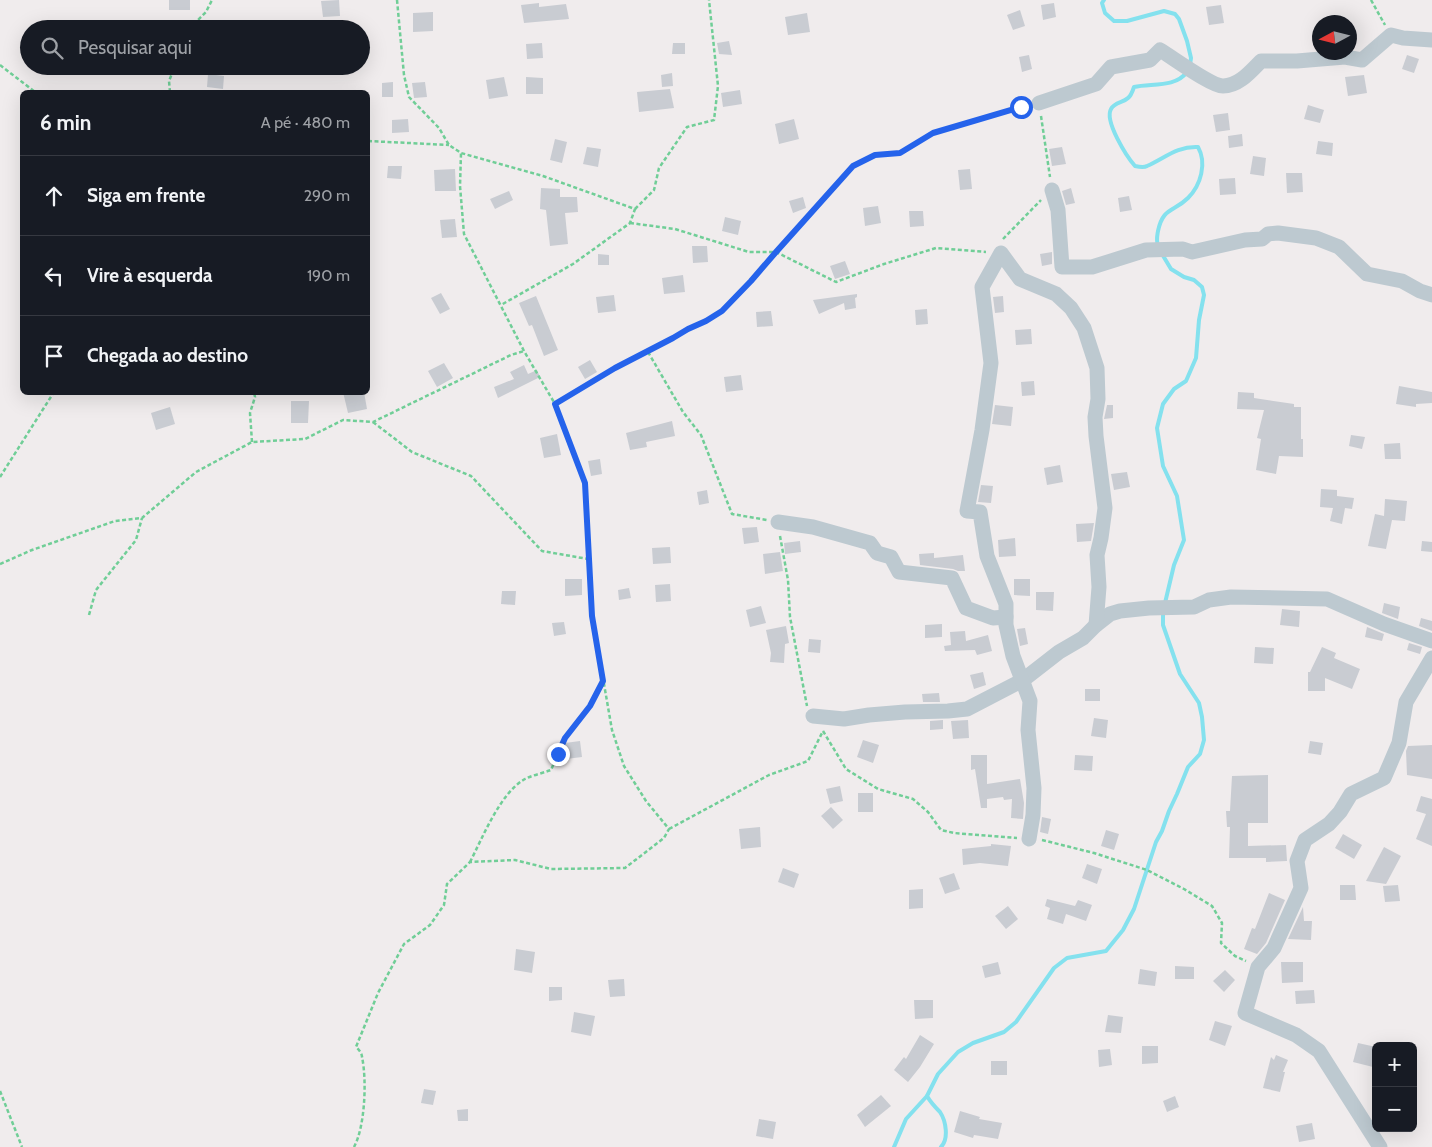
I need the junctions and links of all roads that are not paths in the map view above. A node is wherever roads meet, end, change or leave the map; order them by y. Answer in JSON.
{"nodes":[{"id":1,"x":1432,"y":40,"type":"edge"},
{"id":2,"x":1039,"y":102,"type":"road end"},
{"id":3,"x":1052,"y":190,"type":"road end"},
{"id":4,"x":1062,"y":268,"type":"junction"},
{"id":5,"x":1056,"y":294,"type":"junction"},
{"id":6,"x":1432,"y":295,"type":"edge"},
{"id":7,"x":778,"y":522,"type":"dead end"},
{"id":8,"x":1006,"y":617,"type":"junction"},
{"id":9,"x":1096,"y":625,"type":"junction"},
{"id":10,"x":1432,"y":641,"type":"edge"},
{"id":11,"x":1432,"y":658,"type":"edge"},
{"id":12,"x":1023,"y":680,"type":"junction"},
{"id":13,"x":813,"y":716,"type":"dead end"},
{"id":14,"x":1029,"y":839,"type":"dead end"},
{"id":15,"x":1380,"y":1147,"type":"edge"}],
"edges":[{"from":1,"to":2,"type":"street"},
{"from":3,"to":4,"type":"street"},
{"from":4,"to":5,"type":"street"},
{"from":4,"to":6,"type":"street"},
{"from":5,"to":8,"type":"street"},
{"from":5,"to":9,"type":"street"},
{"from":7,"to":8,"type":"street"},
{"from":8,"to":12,"type":"street"},
{"from":9,"to":10,"type":"street"},
{"from":9,"to":12,"type":"street"},
{"from":11,"to":15,"type":"street"},
{"from":12,"to":13,"type":"street"},
{"from":12,"to":14,"type":"street"}]}
